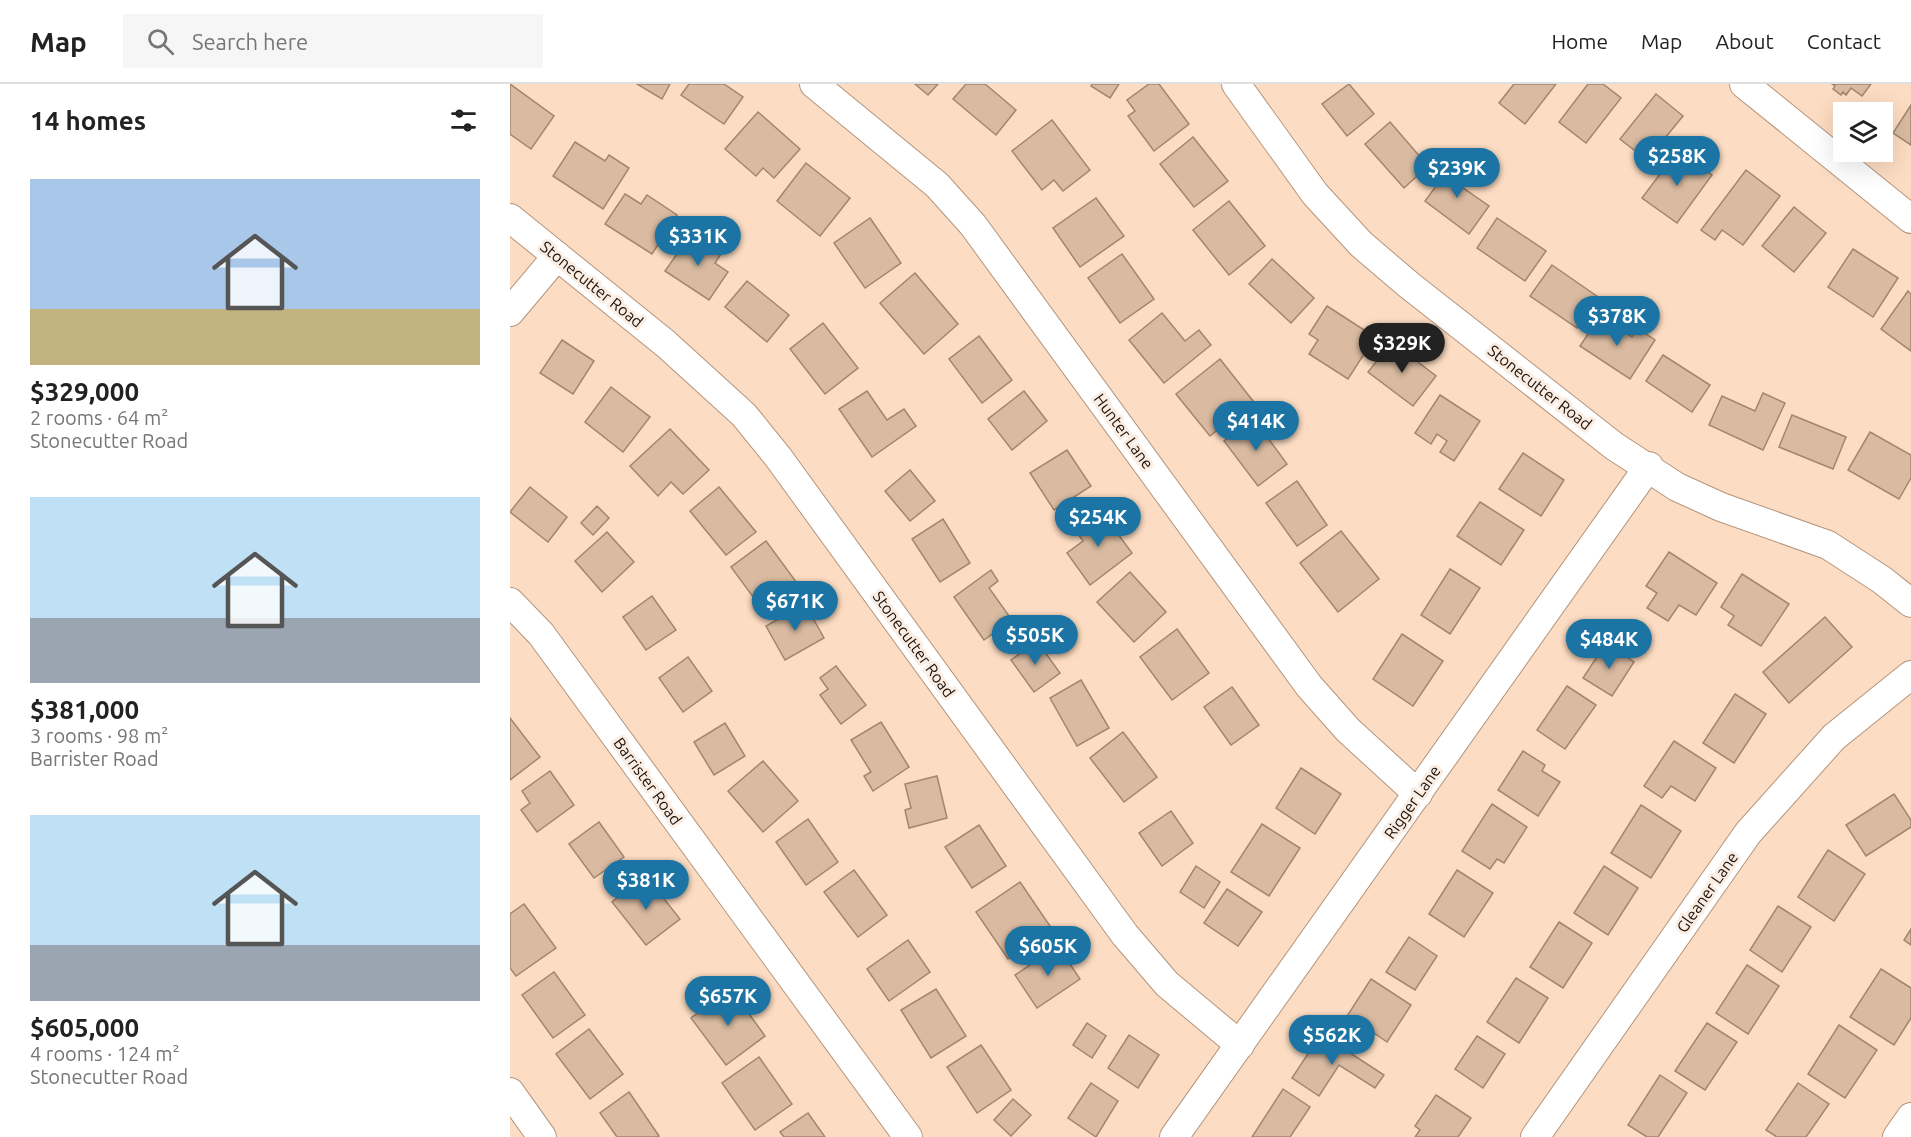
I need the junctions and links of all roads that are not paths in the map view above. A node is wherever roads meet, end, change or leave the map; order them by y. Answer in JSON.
{"nodes":[{"id":1,"x":814,"y":84,"type":"edge"},
{"id":2,"x":1236,"y":84,"type":"edge"},
{"id":3,"x":1744,"y":84,"type":"edge"},
{"id":4,"x":510,"y":218,"type":"edge"},
{"id":5,"x":1911,"y":219,"type":"edge"},
{"id":6,"x":557,"y":256,"type":"junction"},
{"id":7,"x":510,"y":312,"type":"edge"},
{"id":8,"x":1649,"y":466,"type":"junction"},
{"id":9,"x":510,"y":602,"type":"edge"},
{"id":10,"x":1911,"y":603,"type":"edge"},
{"id":11,"x":1911,"y":675,"type":"edge"},
{"id":12,"x":1418,"y":794,"type":"junction"},
{"id":13,"x":1240,"y":1045,"type":"junction"},
{"id":14,"x":510,"y":1092,"type":"edge"},
{"id":15,"x":1911,"y":1117,"type":"edge"},
{"id":16,"x":542,"y":1137,"type":"edge"},
{"id":17,"x":908,"y":1137,"type":"edge"},
{"id":18,"x":1174,"y":1137,"type":"edge"},
{"id":19,"x":1535,"y":1137,"type":"edge"},
{"id":20,"x":1897,"y":1137,"type":"edge"}],
"edges":[{"from":1,"to":12,"type":"street","name":"Hunter Lane"},
{"from":2,"to":8,"type":"street","name":"Stonecutter Road"},
{"from":3,"to":5,"type":"street"},
{"from":4,"to":6,"type":"street","name":"Stonecutter Road"},
{"from":6,"to":7,"type":"street"},
{"from":6,"to":13,"type":"street","name":"Stonecutter Road"},
{"from":8,"to":10,"type":"street","name":"Stonecutter Road"},
{"from":8,"to":12,"type":"street","name":"Rigger Lane"},
{"from":9,"to":17,"type":"street","name":"Barrister Road"},
{"from":11,"to":19,"type":"street","name":"Gleaner Lane"},
{"from":12,"to":13,"type":"street","name":"Rigger Lane"},
{"from":13,"to":18,"type":"street","name":"Rigger Lane"},
{"from":14,"to":16,"type":"street"},
{"from":15,"to":20,"type":"street"}]}
